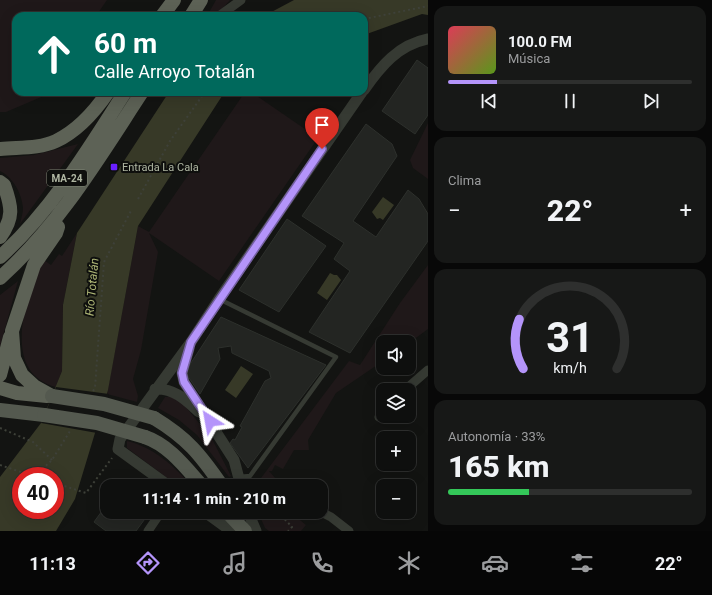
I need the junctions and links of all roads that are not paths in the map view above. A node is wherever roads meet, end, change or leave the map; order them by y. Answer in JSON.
{"nodes":[{"id":1,"x":174,"y":0,"type":"edge"},
{"id":2,"x":182,"y":0,"type":"edge"},
{"id":3,"x":201,"y":0,"type":"edge"},
{"id":4,"x":241,"y":0,"type":"edge"},
{"id":5,"x":165,"y":12,"type":"edge"},
{"id":6,"x":174,"y":12,"type":"edge"},
{"id":7,"x":194,"y":12,"type":"edge"},
{"id":8,"x":224,"y":12,"type":"edge"},
{"id":9,"x":428,"y":39,"type":"edge"},
{"id":10,"x":368,"y":84,"type":"edge"},
{"id":11,"x":105,"y":96,"type":"edge"},
{"id":12,"x":122,"y":96,"type":"edge"},
{"id":13,"x":139,"y":96,"type":"edge"},
{"id":14,"x":360,"y":96,"type":"edge"},
{"id":15,"x":0,"y":149,"type":"edge"},
{"id":16,"x":0,"y":182,"type":"edge"},
{"id":17,"x":62,"y":213,"type":"junction"},
{"id":18,"x":0,"y":237,"type":"edge"},
{"id":19,"x":0,"y":257,"type":"edge"},
{"id":20,"x":0,"y":278,"type":"edge"},
{"id":21,"x":219,"y":298,"type":"junction"},
{"id":22,"x":12,"y":331,"type":"junction"},
{"id":23,"x":191,"y":342,"type":"junction"},
{"id":24,"x":0,"y":368,"type":"edge"},
{"id":25,"x":428,"y":370,"type":"edge"},
{"id":26,"x":413,"y":383,"type":"edge"},
{"id":27,"x":0,"y":388,"type":"edge"},
{"id":28,"x":155,"y":389,"type":"junction"},
{"id":29,"x":52,"y":396,"type":"junction"},
{"id":30,"x":0,"y":410,"type":"edge"},
{"id":31,"x":210,"y":421,"type":"junction"},
{"id":32,"x":159,"y":479,"type":"edge"},
{"id":33,"x":196,"y":479,"type":"edge"},
{"id":34,"x":217,"y":479,"type":"edge"},
{"id":35,"x":239,"y":479,"type":"edge"},
{"id":36,"x":245,"y":479,"type":"edge"},
{"id":37,"x":328,"y":516,"type":"edge"},
{"id":38,"x":156,"y":519,"type":"edge"},
{"id":39,"x":219,"y":519,"type":"edge"},
{"id":40,"x":233,"y":519,"type":"edge"},
{"id":41,"x":238,"y":519,"type":"edge"},
{"id":42,"x":247,"y":519,"type":"edge"},
{"id":43,"x":148,"y":531,"type":"edge"},
{"id":44,"x":244,"y":531,"type":"edge"},
{"id":45,"x":349,"y":531,"type":"edge"}],
"edges":[{"from":1,"to":5,"type":"highway"},
{"from":2,"to":6,"type":"highway"},
{"from":3,"to":7,"type":"highway"},
{"from":4,"to":8,"type":"street"},
{"from":9,"to":10,"type":"street"},
{"from":11,"to":15,"type":"highway"},
{"from":12,"to":19,"type":"highway","number":"MA-24"},
{"from":13,"to":17,"type":"highway","number":"MA-24"},
{"from":14,"to":21,"type":"street"},
{"from":16,"to":18,"type":"highway"},
{"from":17,"to":20,"type":"highway","number":"MA-24"},
{"from":17,"to":22,"type":"highway"},
{"from":21,"to":23,"type":"street"},
{"from":21,"to":36,"type":"lane"},
{"from":22,"to":24,"type":"highway"},
{"from":22,"to":29,"type":"highway"},
{"from":23,"to":28,"type":"street"},
{"from":23,"to":31,"type":"street"},
{"from":25,"to":26,"type":"street"},
{"from":27,"to":29,"type":"highway"},
{"from":28,"to":31,"type":"street"},
{"from":28,"to":32,"type":"street"},
{"from":29,"to":34,"type":"main road","bridge":true},
{"from":30,"to":33,"type":"main road","bridge":true},
{"from":31,"to":35,"type":"street"},
{"from":37,"to":45,"type":"street"},
{"from":38,"to":43,"type":"street"},
{"from":39,"to":44,"type":"street"},
{"from":40,"to":44,"type":"main road"},
{"from":41,"to":44,"type":"main road"},
{"from":42,"to":44,"type":"street"}]}
